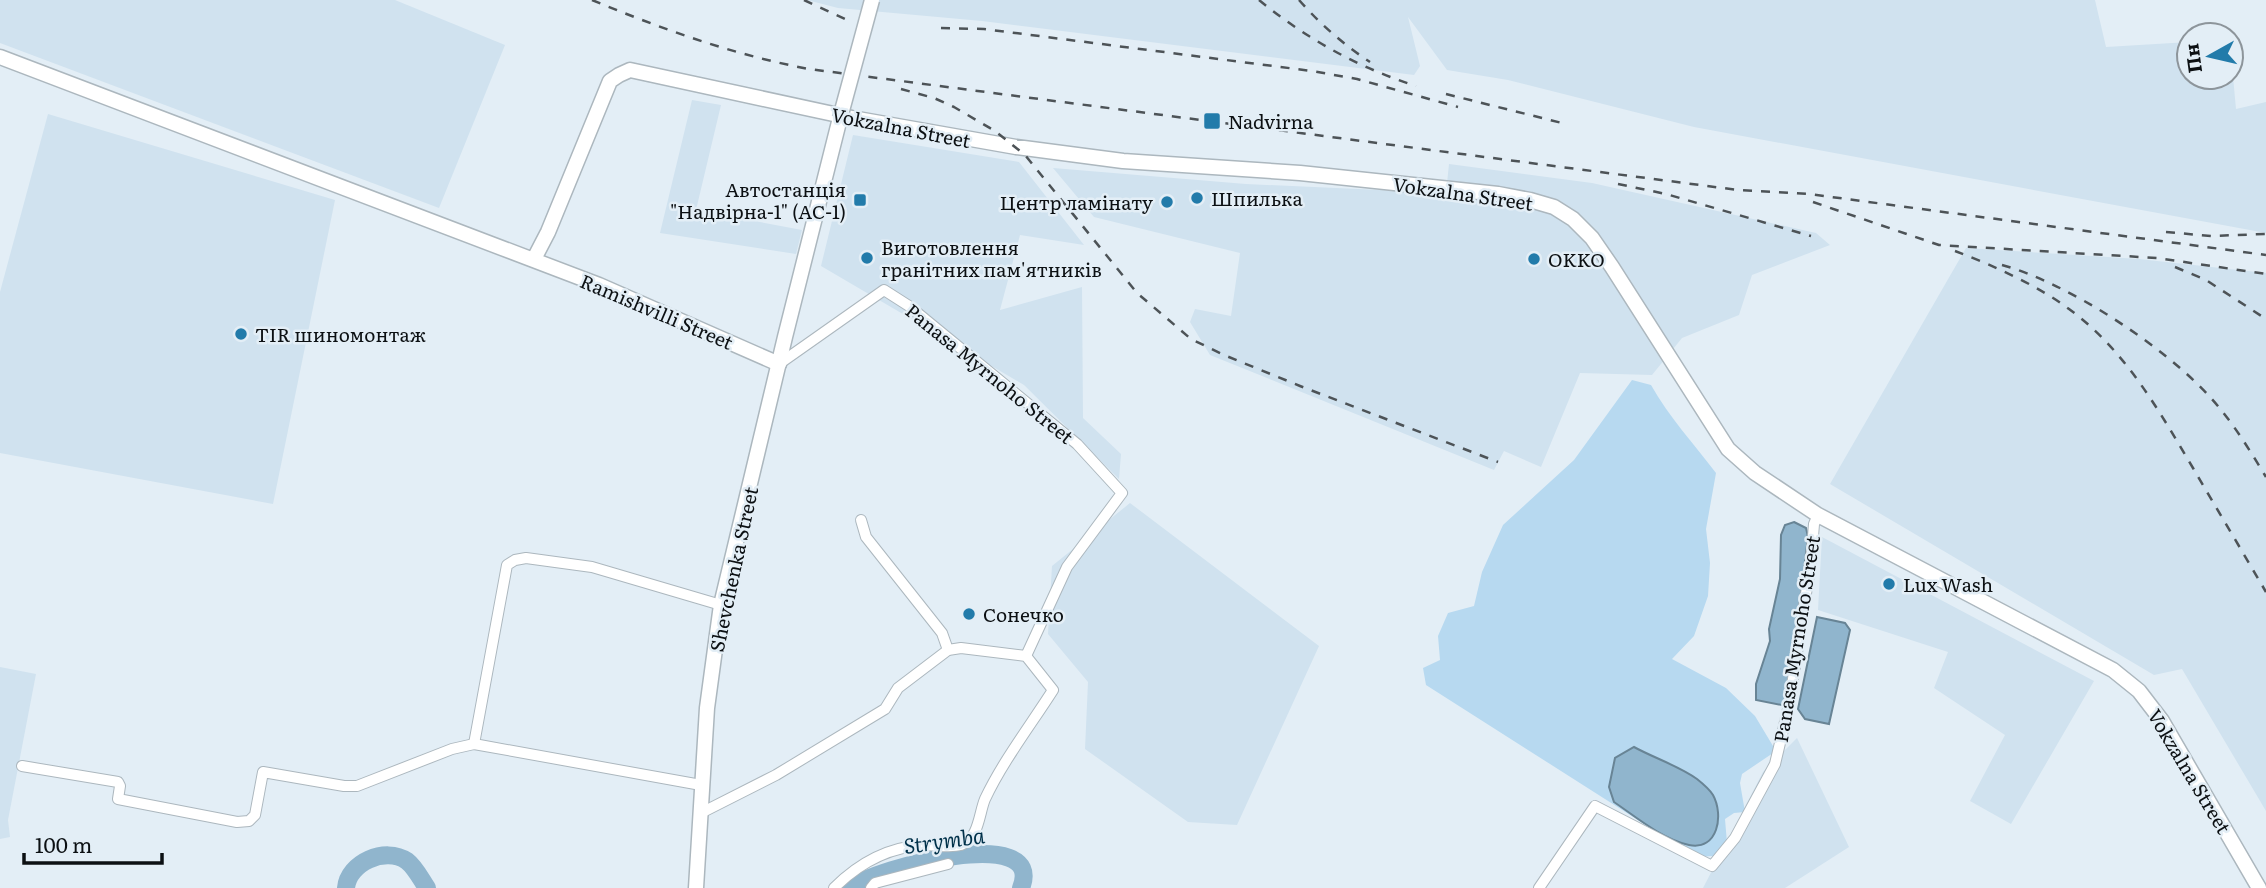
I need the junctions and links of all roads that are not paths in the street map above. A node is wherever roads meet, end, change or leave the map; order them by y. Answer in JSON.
{"nodes":[{"id":1,"x":872,"y":0,"type":"edge"},
{"id":2,"x":0,"y":57,"type":"edge"},
{"id":3,"x":534,"y":259,"type":"junction"},
{"id":4,"x":779,"y":364,"type":"junction"},
{"id":5,"x":1818,"y":515,"type":"junction"},
{"id":6,"x":860,"y":520,"type":"dead end"},
{"id":7,"x":721,"y":605,"type":"junction"},
{"id":8,"x":948,"y":650,"type":"junction"},
{"id":9,"x":1026,"y":656,"type":"junction"},
{"id":10,"x":474,"y":744,"type":"junction"},
{"id":11,"x":22,"y":766,"type":"dead end"},
{"id":12,"x":701,"y":785,"type":"junction"},
{"id":13,"x":699,"y":814,"type":"junction"},
{"id":14,"x":948,"y":864,"type":"dead end"},
{"id":15,"x":696,"y":888,"type":"edge"},
{"id":16,"x":834,"y":888,"type":"edge"},
{"id":17,"x":871,"y":888,"type":"edge"},
{"id":18,"x":1539,"y":888,"type":"edge"},
{"id":19,"x":2259,"y":888,"type":"edge"}],
"edges":[{"from":1,"to":4,"type":"main road","name":"Shevchenka Street","bridge":true},
{"from":2,"to":3,"type":"main road","name":"Ramishvilli Street"},
{"from":3,"to":4,"type":"main road","name":"Ramishvilli Street"},
{"from":3,"to":5,"type":"main road","name":"Vokzalna Street"},
{"from":4,"to":7,"type":"main road","name":"Shevchenka Street"},
{"from":4,"to":9,"type":"street","name":"Panasa Myrnoho Street"},
{"from":5,"to":18,"type":"street","name":"Panasa Myrnoho Street"},
{"from":5,"to":19,"type":"main road","name":"Vokzalna Street"},
{"from":6,"to":8,"type":"street"},
{"from":7,"to":10,"type":"street"},
{"from":7,"to":12,"type":"main road","name":"Shevchenka Street"},
{"from":8,"to":9,"type":"street"},
{"from":8,"to":13,"type":"street"},
{"from":9,"to":16,"type":"street"},
{"from":10,"to":11,"type":"street"},
{"from":10,"to":12,"type":"street"},
{"from":12,"to":13,"type":"main road","name":"Shevchenka Street"},
{"from":13,"to":15,"type":"main road","name":"Shevchenka Street"},
{"from":14,"to":17,"type":"street"}]}
